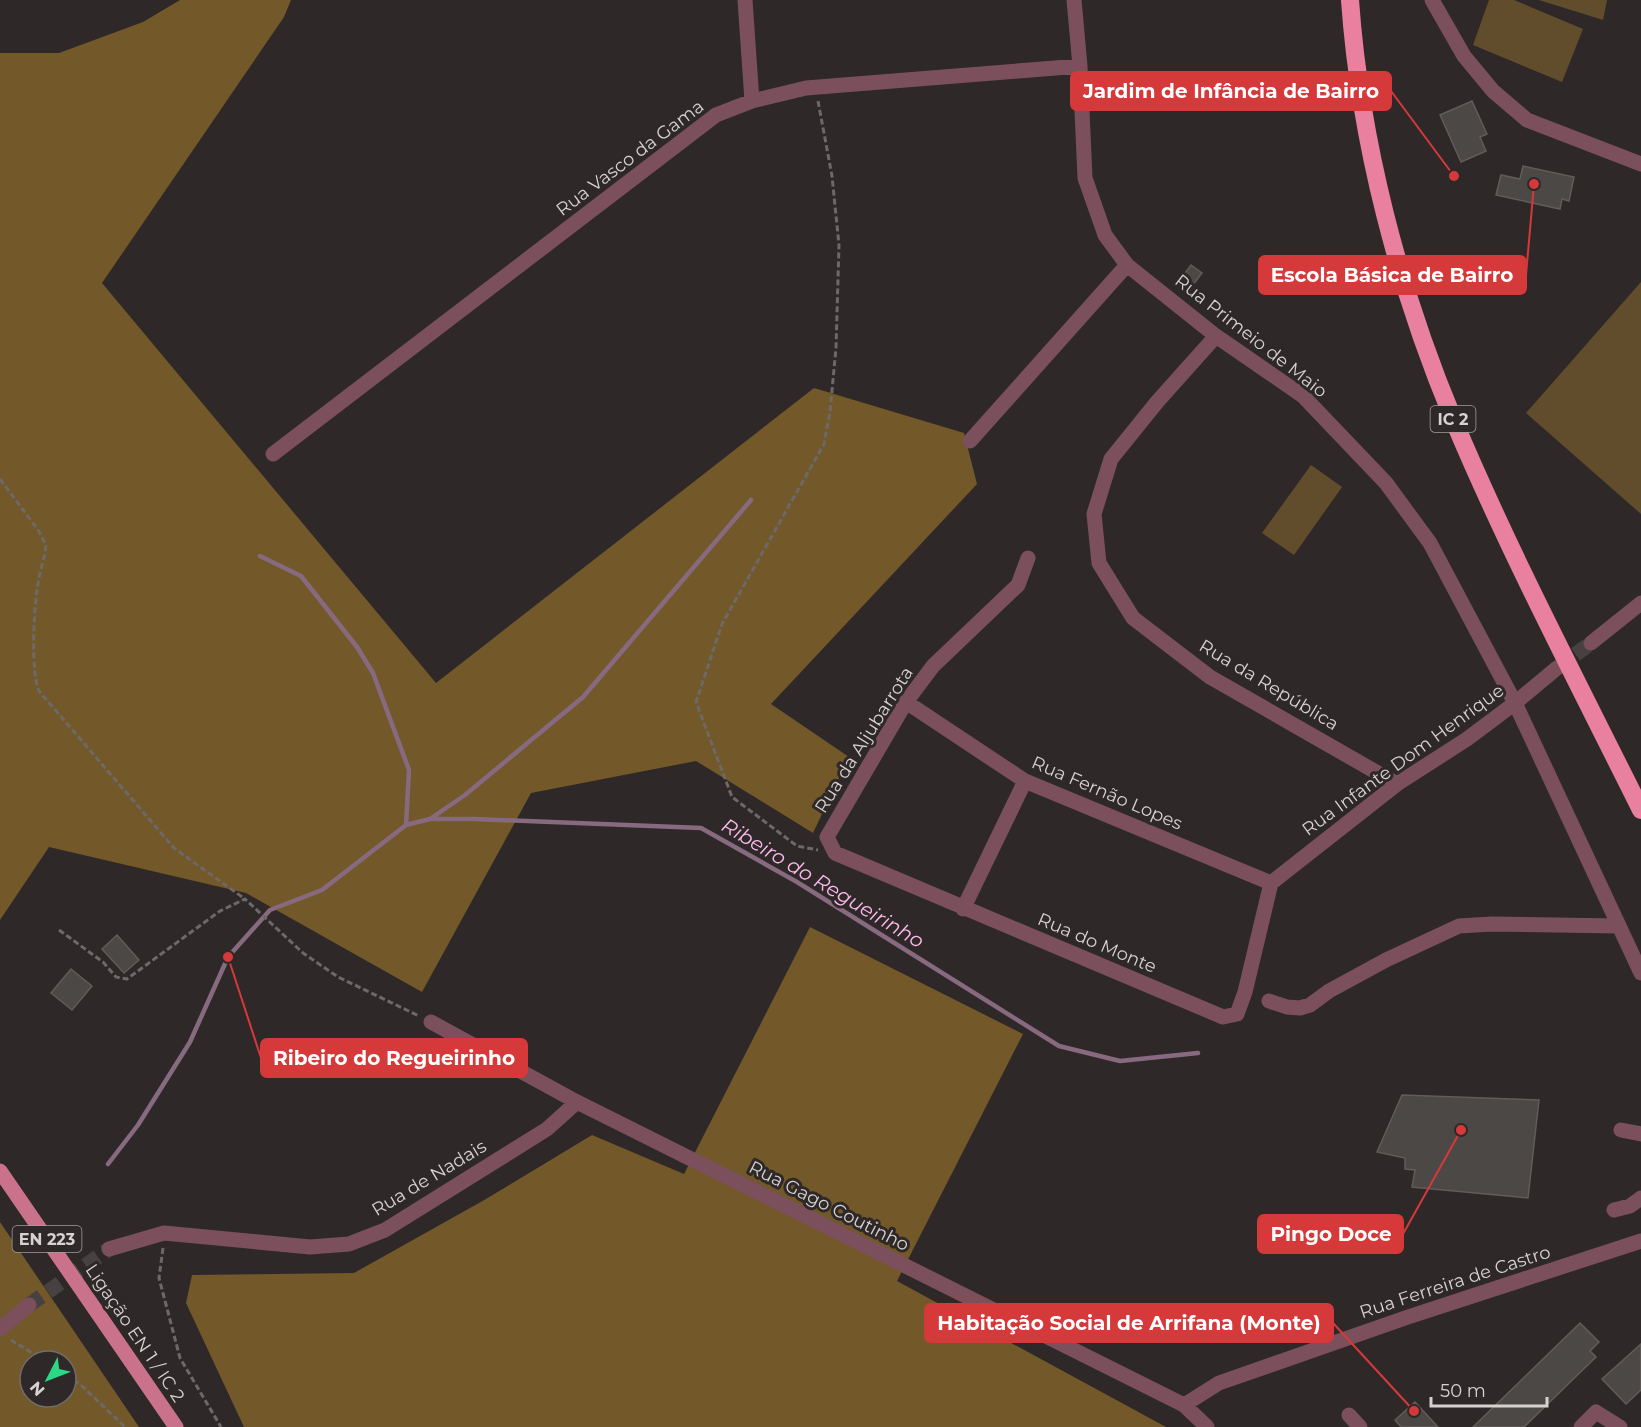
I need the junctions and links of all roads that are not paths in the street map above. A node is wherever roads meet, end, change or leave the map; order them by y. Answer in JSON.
{"nodes":[{"id":1,"x":745,"y":0,"type":"edge"},
{"id":2,"x":1074,"y":0,"type":"edge"},
{"id":3,"x":1350,"y":0,"type":"edge"},
{"id":4,"x":1359,"y":0,"type":"edge"},
{"id":5,"x":1432,"y":0,"type":"edge"},
{"id":6,"x":1080,"y":66,"type":"junction"},
{"id":7,"x":752,"y":101,"type":"junction"},
{"id":8,"x":1641,"y":164,"type":"edge"},
{"id":9,"x":1127,"y":265,"type":"junction"},
{"id":10,"x":1216,"y":336,"type":"junction"},
{"id":11,"x":970,"y":441,"type":"dead end"},
{"id":12,"x":273,"y":454,"type":"dead end"},
{"id":13,"x":1028,"y":558,"type":"dead end"},
{"id":14,"x":1641,"y":603,"type":"edge"},
{"id":15,"x":1590,"y":643,"type":"tunnel mouth"},
{"id":16,"x":1557,"y":668,"type":"tunnel mouth"},
{"id":17,"x":906,"y":702,"type":"junction"},
{"id":18,"x":1515,"y":703,"type":"junction"},
{"id":19,"x":1025,"y":781,"type":"junction"},
{"id":20,"x":1397,"y":784,"type":"junction"},
{"id":21,"x":1641,"y":784,"type":"edge"},
{"id":22,"x":1641,"y":810,"type":"edge"},
{"id":23,"x":835,"y":853,"type":"joint"},
{"id":24,"x":1271,"y":883,"type":"junction"},
{"id":25,"x":963,"y":909,"type":"junction"},
{"id":26,"x":1618,"y":926,"type":"junction"},
{"id":27,"x":1641,"y":973,"type":"edge"},
{"id":28,"x":1269,"y":1001,"type":"dead end"},
{"id":29,"x":431,"y":1022,"type":"road end"},
{"id":30,"x":577,"y":1102,"type":"junction"},
{"id":31,"x":1621,"y":1130,"type":"dead end"},
{"id":32,"x":1641,"y":1134,"type":"edge"},
{"id":33,"x":0,"y":1171,"type":"edge"},
{"id":34,"x":1641,"y":1198,"type":"edge"},
{"id":35,"x":1614,"y":1209,"type":"dead end"},
{"id":36,"x":1641,"y":1240,"type":"edge"},
{"id":37,"x":109,"y":1249,"type":"tunnel mouth"},
{"id":38,"x":29,"y":1305,"type":"tunnel mouth"},
{"id":39,"x":5,"y":1334,"type":"edge"},
{"id":40,"x":1184,"y":1405,"type":"junction"},
{"id":41,"x":176,"y":1427,"type":"edge"},
{"id":42,"x":1207,"y":1427,"type":"edge"},
{"id":43,"x":1581,"y":1427,"type":"edge"},
{"id":44,"x":1620,"y":1427,"type":"edge"}],
"edges":[{"from":1,"to":7,"type":"street"},
{"from":2,"to":6,"type":"street","name":"Rua Primeio de Maio"},
{"from":3,"to":22,"type":"highway","number":"IC 2"},
{"from":4,"to":21,"type":"highway","number":"IC 2"},
{"from":5,"to":8,"type":"street"},
{"from":6,"to":7,"type":"street","name":"Rua Vasco da Gama"},
{"from":6,"to":9,"type":"street","name":"Rua Primeio de Maio"},
{"from":7,"to":12,"type":"street","name":"Rua Vasco da Gama"},
{"from":9,"to":10,"type":"street","name":"Rua Primeio de Maio"},
{"from":9,"to":11,"type":"street"},
{"from":10,"to":18,"type":"street","name":"Rua Primeio de Maio"},
{"from":10,"to":20,"type":"street","name":"Rua da República"},
{"from":13,"to":17,"type":"street","name":"Rua da Aljubarrota"},
{"from":14,"to":15,"type":"street"},
{"from":16,"to":18,"type":"street","name":"Rua Infante Dom Henrique"},
{"from":17,"to":19,"type":"street","name":"Rua Fernão Lopes"},
{"from":17,"to":23,"type":"street","name":"Rua da Aljubarrota"},
{"from":18,"to":20,"type":"street","name":"Rua Infante Dom Henrique"},
{"from":18,"to":26,"type":"street","name":"Rua Primeio de Maio"},
{"from":19,"to":24,"type":"street","name":"Rua Fernão Lopes"},
{"from":19,"to":25,"type":"street"},
{"from":20,"to":24,"type":"street","name":"Rua Infante Dom Henrique"},
{"from":23,"to":25,"type":"street","name":"Rua do Monte"},
{"from":24,"to":25,"type":"street","name":"Rua do Monte"},
{"from":26,"to":27,"type":"street","name":"Rua Primeio de Maio"},
{"from":26,"to":28,"type":"street"},
{"from":29,"to":30,"type":"street","name":"Rua Gago Coutinho"},
{"from":30,"to":37,"type":"street","name":"Rua de Nadais"},
{"from":30,"to":40,"type":"street","name":"Rua Gago Coutinho"},
{"from":31,"to":32,"type":"street"},
{"from":33,"to":41,"type":"main road","name":"Ligação EN 1 / IC 2","number":"EN 223"},
{"from":34,"to":35,"type":"street"},
{"from":36,"to":40,"type":"street","name":"Rua Ferreira de Castro"},
{"from":38,"to":39,"type":"street"},
{"from":40,"to":42,"type":"street","name":"Rua Gago Coutinho"},
{"from":43,"to":44,"type":"street"}]}
